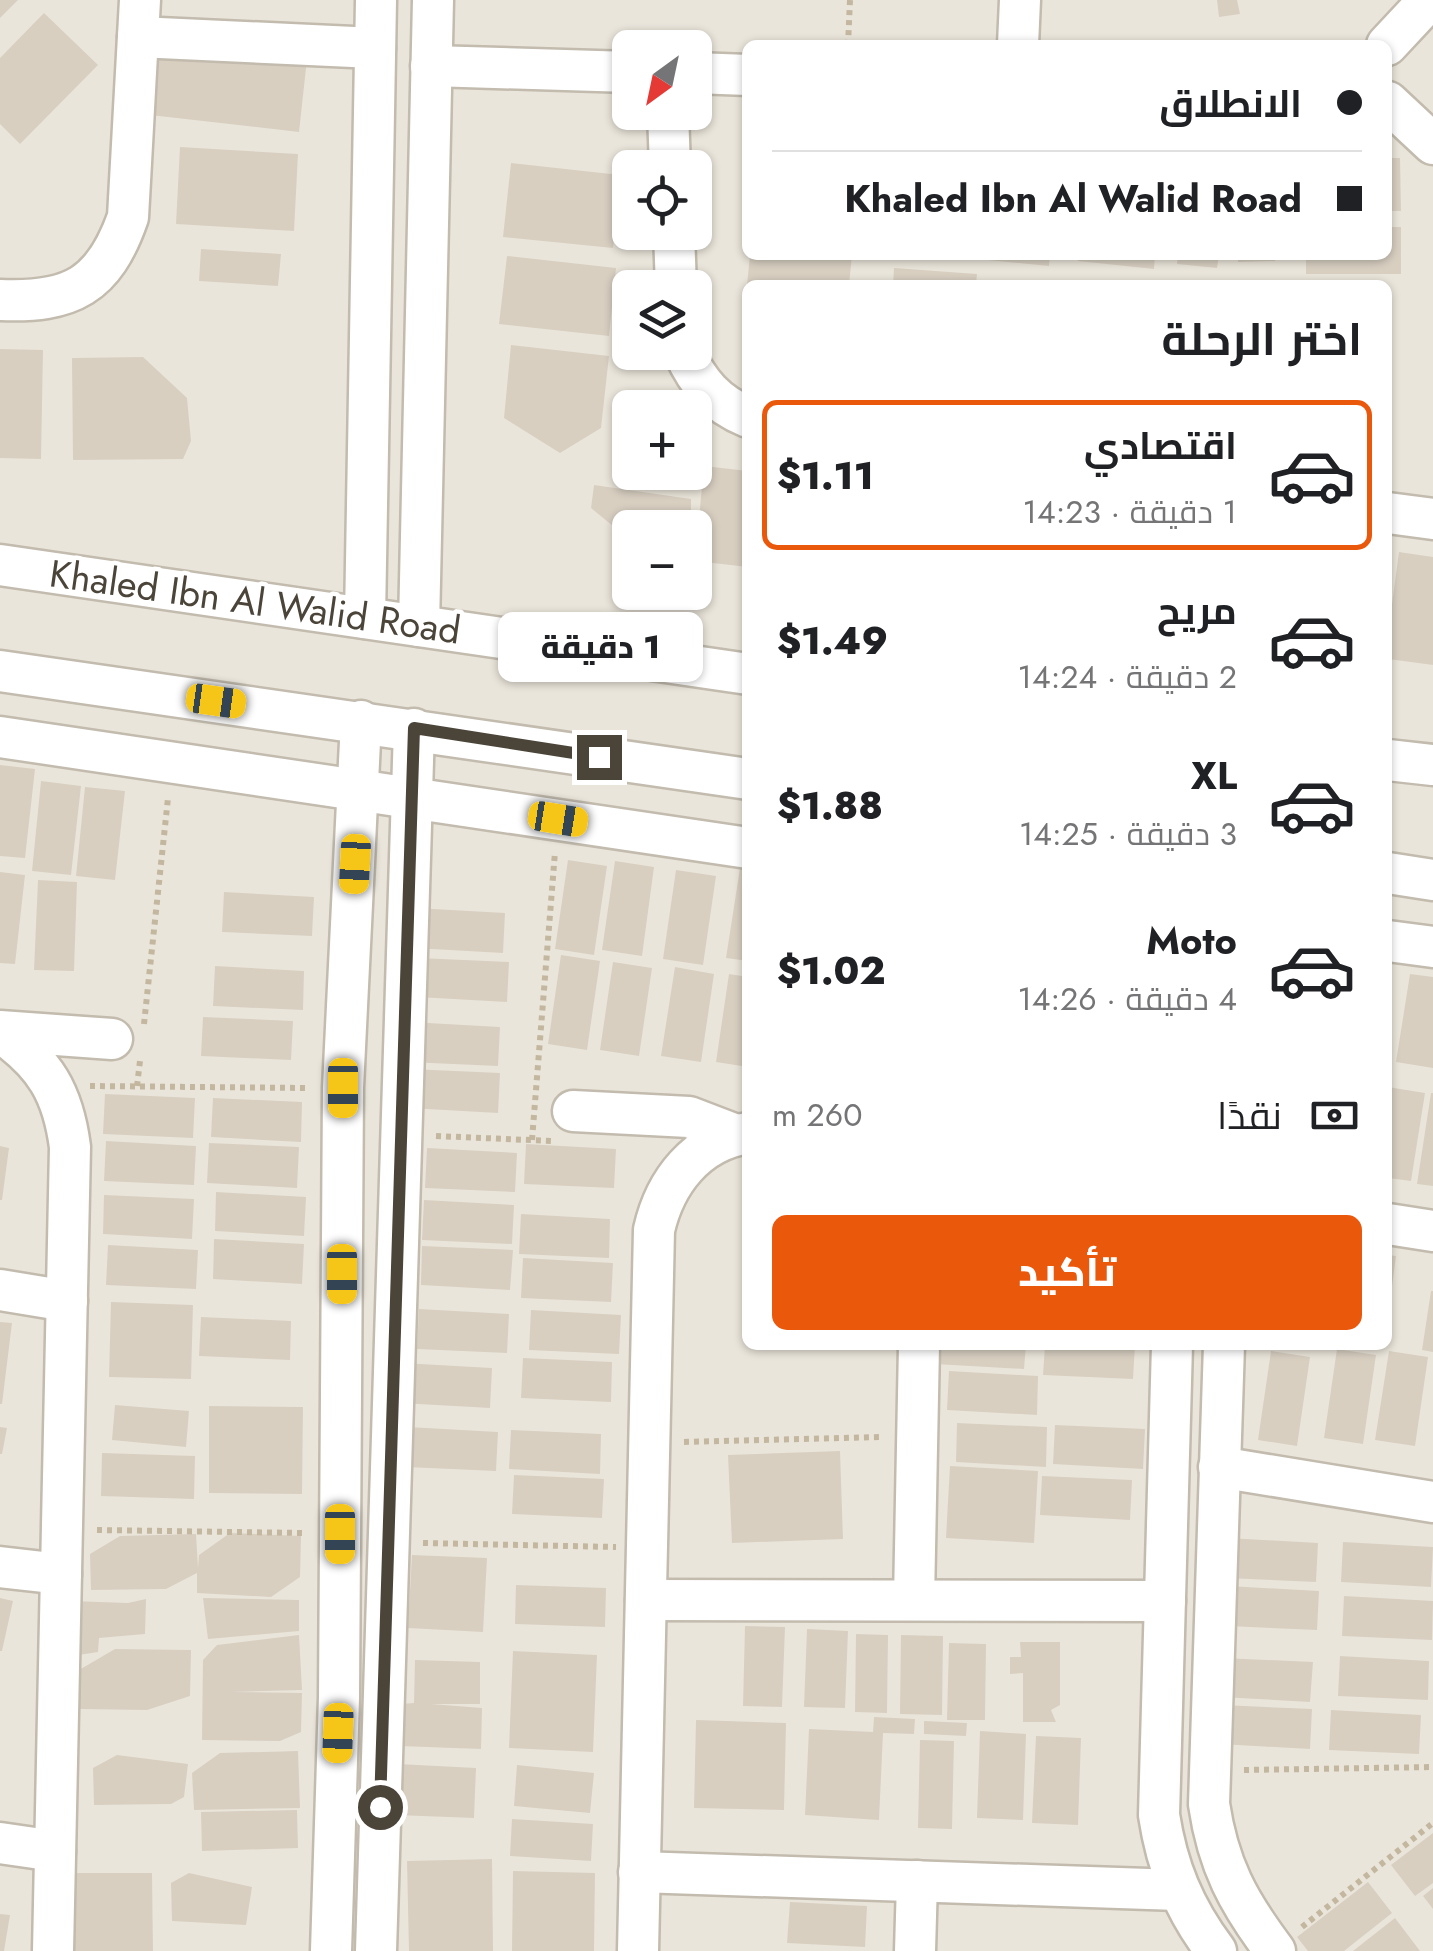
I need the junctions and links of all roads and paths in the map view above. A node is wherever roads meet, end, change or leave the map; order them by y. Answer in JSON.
{"nodes":[{"id":1,"x":376,"y":0,"type":"edge"},
{"id":2,"x":433,"y":0,"type":"edge"},
{"id":3,"x":850,"y":0,"type":"edge"},
{"id":4,"x":1020,"y":0,"type":"edge"},
{"id":5,"x":1429,"y":0,"type":"edge"},
{"id":6,"x":139,"y":18,"type":"edge"},
{"id":7,"x":848,"y":40,"type":"edge"},
{"id":8,"x":1018,"y":40,"type":"edge"},
{"id":9,"x":1391,"y":40,"type":"edge"},
{"id":10,"x":375,"y":48,"type":"junction"},
{"id":11,"x":431,"y":66,"type":"junction"},
{"id":12,"x":612,"y":71,"type":"edge"},
{"id":13,"x":712,"y":73,"type":"edge"},
{"id":14,"x":742,"y":74,"type":"edge"},
{"id":15,"x":1392,"y":106,"type":"edge"},
{"id":16,"x":1433,"y":144,"type":"edge"},
{"id":17,"x":0,"y":300,"type":"edge"},
{"id":18,"x":694,"y":370,"type":"edge"},
{"id":19,"x":742,"y":414,"type":"edge"},
{"id":20,"x":1392,"y":514,"type":"edge"},
{"id":21,"x":1433,"y":519,"type":"edge"},
{"id":22,"x":0,"y":564,"type":"edge"},
{"id":23,"x":365,"y":618,"type":"junction"},
{"id":24,"x":419,"y":626,"type":"junction"},
{"id":25,"x":0,"y":670,"type":"edge"},
{"id":26,"x":742,"y":673,"type":"edge"},
{"id":27,"x":361,"y":721,"type":"junction"},
{"id":28,"x":414,"y":728,"type":"junction"},
{"id":29,"x":0,"y":737,"type":"edge"},
{"id":30,"x":1392,"y":760,"type":"edge"},
{"id":31,"x":172,"y":762,"type":"junction"},
{"id":32,"x":1433,"y":765,"type":"edge"},
{"id":33,"x":742,"y":778,"type":"edge"},
{"id":34,"x":359,"y":790,"type":"junction"},
{"id":35,"x":412,"y":798,"type":"junction"},
{"id":36,"x":558,"y":819,"type":"junction"},
{"id":37,"x":742,"y":847,"type":"edge"},
{"id":38,"x":1392,"y":874,"type":"edge"},
{"id":39,"x":1433,"y":880,"type":"edge"},
{"id":40,"x":1392,"y":942,"type":"edge"},
{"id":41,"x":1433,"y":947,"type":"edge"},
{"id":42,"x":0,"y":1032,"type":"edge"},
{"id":43,"x":132,"y":1045,"type":"junction"},
{"id":44,"x":53,"y":1085,"type":"junction"},
{"id":45,"x":138,"y":1086,"type":"junction"},
{"id":46,"x":343,"y":1088,"type":"junction"},
{"id":47,"x":573,"y":1112,"type":"dead end"},
{"id":48,"x":742,"y":1134,"type":"edge"},
{"id":49,"x":532,"y":1140,"type":"dead end"},
{"id":50,"x":1392,"y":1225,"type":"edge"},
{"id":51,"x":1433,"y":1231,"type":"edge"},
{"id":52,"x":0,"y":1290,"type":"edge"},
{"id":53,"x":67,"y":1301,"type":"junction"},
{"id":54,"x":920,"y":1350,"type":"edge"},
{"id":55,"x":1172,"y":1350,"type":"edge"},
{"id":56,"x":1224,"y":1350,"type":"edge"},
{"id":57,"x":918,"y":1436,"type":"junction"},
{"id":58,"x":649,"y":1443,"type":"junction"},
{"id":59,"x":1219,"y":1467,"type":"junction"},
{"id":60,"x":1433,"y":1502,"type":"edge"},
{"id":61,"x":62,"y":1529,"type":"junction"},
{"id":62,"x":340,"y":1534,"type":"junction"},
{"id":63,"x":388,"y":1542,"type":"junction"},
{"id":64,"x":647,"y":1547,"type":"junction"},
{"id":65,"x":0,"y":1566,"type":"edge"},
{"id":66,"x":61,"y":1574,"type":"junction"},
{"id":67,"x":646,"y":1600,"type":"junction"},
{"id":68,"x":914,"y":1600,"type":"junction"},
{"id":69,"x":1164,"y":1602,"type":"junction"},
{"id":70,"x":339,"y":1697,"type":"junction"},
{"id":71,"x":384,"y":1698,"type":"junction"},
{"id":72,"x":1433,"y":1767,"type":"edge"},
{"id":73,"x":1208,"y":1771,"type":"junction"},
{"id":74,"x":1433,"y":1823,"type":"edge"},
{"id":75,"x":0,"y":1844,"type":"edge"},
{"id":76,"x":55,"y":1851,"type":"junction"},
{"id":77,"x":640,"y":1872,"type":"junction"},
{"id":78,"x":917,"y":1881,"type":"junction"},
{"id":79,"x":1178,"y":1890,"type":"junction"},
{"id":80,"x":1274,"y":1950,"type":"edge"},
{"id":81,"x":53,"y":1951,"type":"edge"},
{"id":82,"x":331,"y":1951,"type":"edge"},
{"id":83,"x":376,"y":1951,"type":"edge"},
{"id":84,"x":638,"y":1951,"type":"edge"},
{"id":85,"x":915,"y":1951,"type":"edge"},
{"id":86,"x":1216,"y":1951,"type":"edge"}],
"edges":[{"from":1,"to":10,"type":"street"},
{"from":2,"to":11,"type":"street"},
{"from":3,"to":7,"type":"path"},
{"from":4,"to":8,"type":"street"},
{"from":5,"to":9,"type":"street"},
{"from":6,"to":10,"type":"street"},
{"from":6,"to":17,"type":"street"},
{"from":10,"to":23,"type":"street"},
{"from":11,"to":12,"type":"street"},
{"from":11,"to":24,"type":"street"},
{"from":13,"to":14,"type":"street"},
{"from":15,"to":16,"type":"street"},
{"from":18,"to":19,"type":"street"},
{"from":20,"to":21,"type":"street"},
{"from":22,"to":23,"type":"street","name":"Khaled Ibn Al Walid Road"},
{"from":23,"to":24,"type":"street","name":"Khaled Ibn Al Walid Road"},
{"from":24,"to":26,"type":"street","name":"Khaled Ibn Al Walid Road"},
{"from":25,"to":27,"type":"street"},
{"from":27,"to":28,"type":"street"},
{"from":27,"to":34,"type":"street"},
{"from":28,"to":33,"type":"street"},
{"from":28,"to":35,"type":"street"},
{"from":29,"to":31,"type":"street"},
{"from":30,"to":32,"type":"street"},
{"from":31,"to":34,"type":"street"},
{"from":31,"to":43,"type":"path"},
{"from":34,"to":35,"type":"street"},
{"from":34,"to":46,"type":"street"},
{"from":35,"to":36,"type":"street"},
{"from":35,"to":63,"type":"street"},
{"from":36,"to":37,"type":"street"},
{"from":36,"to":49,"type":"path"},
{"from":38,"to":39,"type":"street"},
{"from":40,"to":41,"type":"street"},
{"from":42,"to":43,"type":"street"},
{"from":42,"to":44,"type":"street"},
{"from":43,"to":45,"type":"path"},
{"from":44,"to":45,"type":"path"},
{"from":44,"to":53,"type":"street"},
{"from":45,"to":46,"type":"path"},
{"from":46,"to":62,"type":"street"},
{"from":47,"to":48,"type":"street"},
{"from":48,"to":58,"type":"street"},
{"from":50,"to":51,"type":"street"},
{"from":52,"to":53,"type":"street"},
{"from":53,"to":61,"type":"street"},
{"from":54,"to":57,"type":"street"},
{"from":55,"to":69,"type":"street"},
{"from":56,"to":59,"type":"street"},
{"from":57,"to":58,"type":"path"},
{"from":57,"to":68,"type":"street"},
{"from":58,"to":64,"type":"street"},
{"from":59,"to":60,"type":"street"},
{"from":59,"to":73,"type":"street"},
{"from":61,"to":62,"type":"path"},
{"from":61,"to":66,"type":"street"},
{"from":62,"to":70,"type":"street"},
{"from":63,"to":64,"type":"path"},
{"from":63,"to":71,"type":"street"},
{"from":64,"to":67,"type":"street"},
{"from":65,"to":66,"type":"street"},
{"from":66,"to":76,"type":"street"},
{"from":67,"to":68,"type":"street"},
{"from":67,"to":77,"type":"street"},
{"from":68,"to":69,"type":"street"},
{"from":69,"to":79,"type":"street"},
{"from":70,"to":71,"type":"street"},
{"from":70,"to":82,"type":"street"},
{"from":71,"to":83,"type":"street"},
{"from":72,"to":73,"type":"path"},
{"from":73,"to":80,"type":"street"},
{"from":74,"to":80,"type":"path"},
{"from":75,"to":76,"type":"street"},
{"from":76,"to":81,"type":"street"},
{"from":77,"to":78,"type":"street"},
{"from":77,"to":84,"type":"street"},
{"from":78,"to":79,"type":"street"},
{"from":78,"to":85,"type":"street"},
{"from":79,"to":86,"type":"street"}]}
